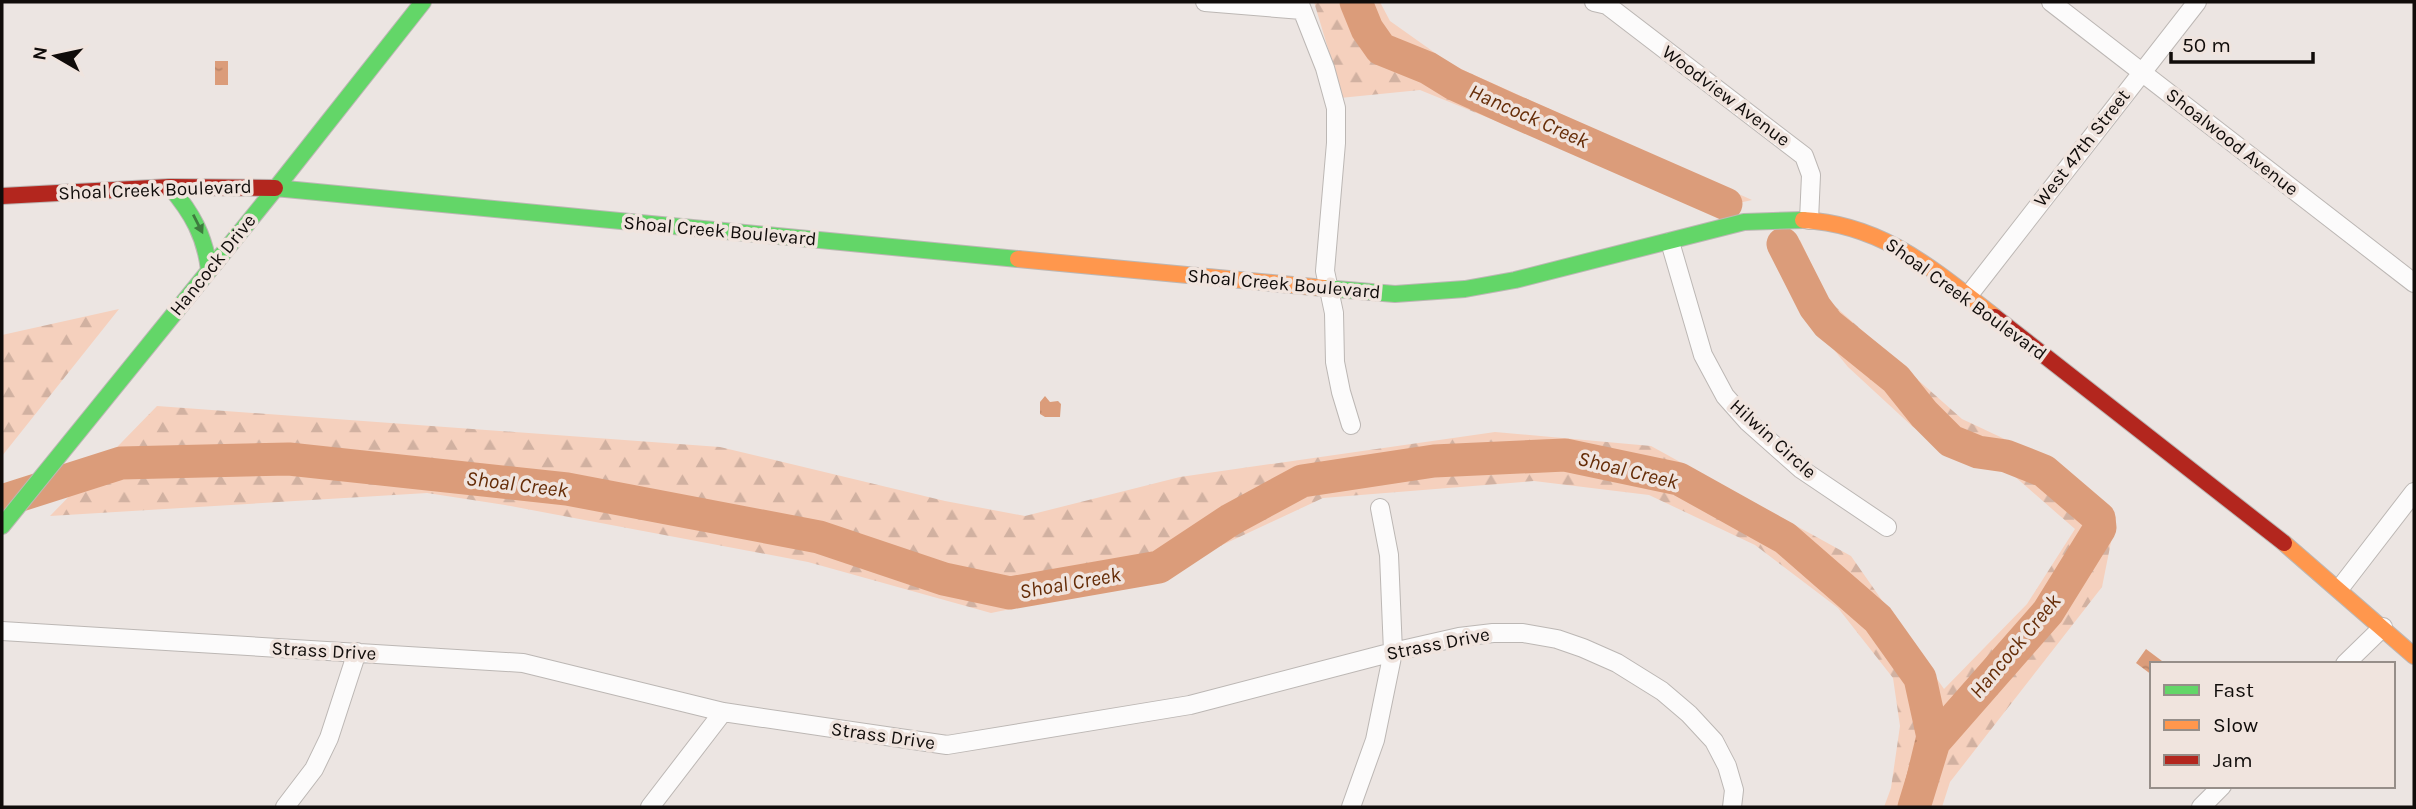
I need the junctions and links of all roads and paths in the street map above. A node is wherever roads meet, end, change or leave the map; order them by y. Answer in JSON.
{"nodes":[{"id":1,"x":423,"y":2,"type":"edge"},
{"id":2,"x":1205,"y":2,"type":"edge"},
{"id":3,"x":1594,"y":2,"type":"edge"},
{"id":4,"x":2051,"y":2,"type":"edge"},
{"id":5,"x":2197,"y":2,"type":"edge"},
{"id":6,"x":1300,"y":6,"type":"edge"},
{"id":7,"x":2141,"y":72,"type":"junction"},
{"id":8,"x":170,"y":187,"type":"junction"},
{"id":9,"x":276,"y":188,"type":"junction"},
{"id":10,"x":2,"y":196,"type":"edge"},
{"id":11,"x":1809,"y":220,"type":"junction"},
{"id":12,"x":1670,"y":242,"type":"junction"},
{"id":13,"x":209,"y":270,"type":"junction"},
{"id":14,"x":2414,"y":283,"type":"edge"},
{"id":15,"x":1329,"y":289,"type":"junction"},
{"id":16,"x":1968,"y":296,"type":"junction"},
{"id":17,"x":1351,"y":425,"type":"dead end"},
{"id":18,"x":2414,"y":492,"type":"edge"},
{"id":19,"x":1380,"y":508,"type":"dead end"},
{"id":20,"x":2,"y":526,"type":"edge"},
{"id":21,"x":1887,"y":527,"type":"dead end"},
{"id":22,"x":2340,"y":588,"type":"junction"},
{"id":23,"x":2383,"y":627,"type":"junction"},
{"id":24,"x":2,"y":631,"type":"edge"},
{"id":25,"x":357,"y":652,"type":"junction"},
{"id":26,"x":1393,"y":652,"type":"junction"},
{"id":27,"x":2414,"y":656,"type":"edge"},
{"id":28,"x":2347,"y":662,"type":"edge"},
{"id":29,"x":723,"y":712,"type":"junction"},
{"id":30,"x":2220,"y":788,"type":"edge"},
{"id":31,"x":1733,"y":799,"type":"edge"},
{"id":32,"x":285,"y":807,"type":"edge"},
{"id":33,"x":650,"y":807,"type":"edge"},
{"id":34,"x":1351,"y":807,"type":"edge"},
{"id":35,"x":2201,"y":807,"type":"edge"}],
"edges":[{"from":1,"to":9,"type":"street","name":"Hancock Drive"},
{"from":2,"to":6,"type":"street"},
{"from":3,"to":11,"type":"street","name":"Woodview Avenue"},
{"from":4,"to":7,"type":"street","name":"Shoalwood Avenue"},
{"from":5,"to":7,"type":"street","name":"West 47th Street"},
{"from":6,"to":15,"type":"street"},
{"from":7,"to":14,"type":"street","name":"Shoalwood Avenue"},
{"from":7,"to":16,"type":"street","name":"West 47th Street"},
{"from":8,"to":9,"type":"street","name":"Shoal Creek Boulevard"},
{"from":8,"to":10,"type":"street","name":"Shoal Creek Boulevard"},
{"from":8,"to":13,"type":"street","one_way":true},
{"from":9,"to":13,"type":"street","name":"Hancock Drive"},
{"from":9,"to":15,"type":"street","name":"Shoal Creek Boulevard"},
{"from":11,"to":12,"type":"street","name":"Shoal Creek Boulevard"},
{"from":11,"to":16,"type":"street","name":"Shoal Creek Boulevard"},
{"from":12,"to":15,"type":"street","name":"Shoal Creek Boulevard"},
{"from":12,"to":21,"type":"street","name":"Hilwin Circle"},
{"from":13,"to":20,"type":"street","name":"Hancock Drive"},
{"from":15,"to":17,"type":"street"},
{"from":16,"to":22,"type":"street","name":"Shoal Creek Boulevard"},
{"from":18,"to":22,"type":"street"},
{"from":19,"to":26,"type":"street"},
{"from":22,"to":23,"type":"street","name":"Shoal Creek Boulevard"},
{"from":23,"to":27,"type":"street","name":"Shoal Creek Boulevard"},
{"from":23,"to":28,"type":"street"},
{"from":24,"to":25,"type":"street","name":"Strass Drive"},
{"from":25,"to":29,"type":"street","name":"Strass Drive"},
{"from":25,"to":32,"type":"street"},
{"from":26,"to":29,"type":"street","name":"Strass Drive"},
{"from":26,"to":31,"type":"street","name":"Strass Drive"},
{"from":26,"to":34,"type":"street"},
{"from":29,"to":33,"type":"street"},
{"from":30,"to":35,"type":"street"}]}
